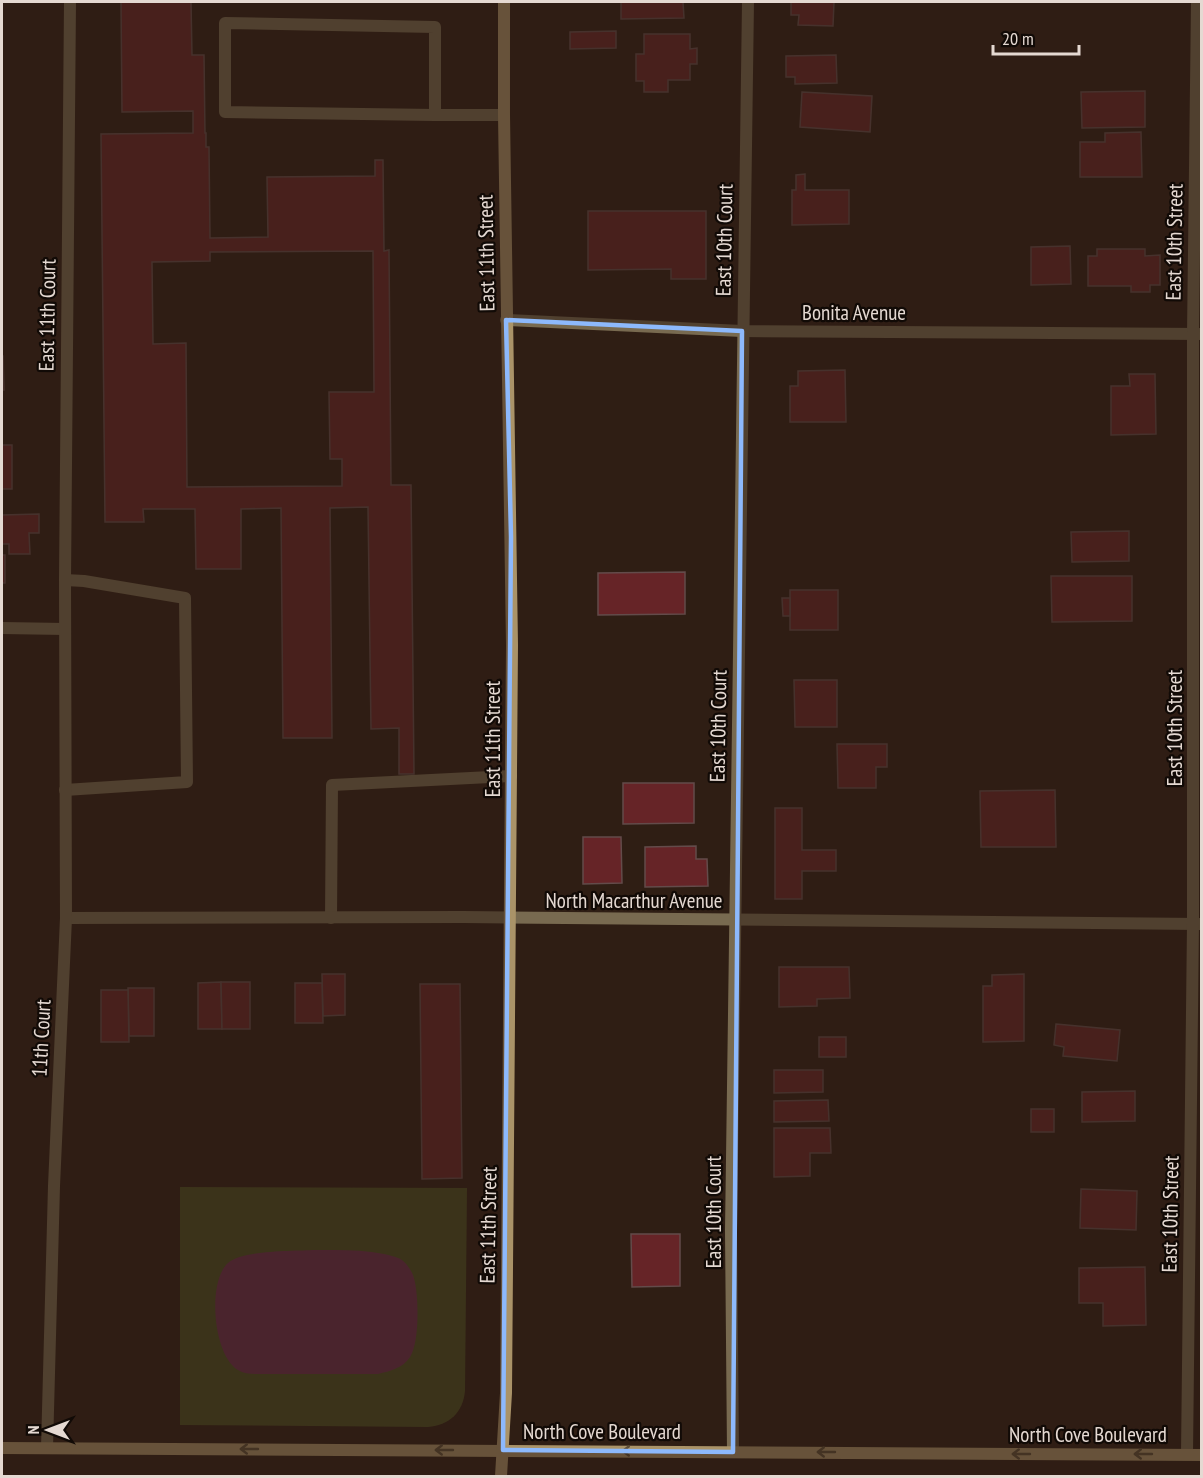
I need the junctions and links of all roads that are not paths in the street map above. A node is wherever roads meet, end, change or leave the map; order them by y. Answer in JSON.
{"nodes":[{"id":1,"x":70,"y":2,"type":"edge"},
{"id":2,"x":504,"y":2,"type":"edge"},
{"id":3,"x":748,"y":2,"type":"edge"},
{"id":4,"x":1197,"y":2,"type":"edge"},
{"id":5,"x":435,"y":115,"type":"junction"},
{"id":6,"x":504,"y":115,"type":"junction"},
{"id":7,"x":507,"y":320,"type":"junction"},
{"id":8,"x":742,"y":331,"type":"junction"},
{"id":9,"x":1197,"y":334,"type":"edge"},
{"id":10,"x":65,"y":580,"type":"junction"},
{"id":11,"x":2,"y":628,"type":"edge"},
{"id":12,"x":65,"y":629,"type":"junction"},
{"id":13,"x":511,"y":776,"type":"junction"},
{"id":14,"x":65,"y":790,"type":"junction"},
{"id":15,"x":66,"y":918,"type":"junction"},
{"id":16,"x":331,"y":918,"type":"junction"},
{"id":17,"x":510,"y":918,"type":"junction"},
{"id":18,"x":735,"y":920,"type":"junction"},
{"id":19,"x":1197,"y":924,"type":"edge"},
{"id":20,"x":2,"y":1448,"type":"edge"},
{"id":21,"x":47,"y":1448,"type":"junction"},
{"id":22,"x":503,"y":1450,"type":"junction"},
{"id":23,"x":733,"y":1452,"type":"junction"},
{"id":24,"x":1187,"y":1454,"type":"junction"},
{"id":25,"x":1202,"y":1455,"type":"edge"},
{"id":26,"x":501,"y":1476,"type":"edge"}],
"edges":[{"from":1,"to":10,"type":"street","name":"East 11th Court"},
{"from":2,"to":6,"type":"main road","name":"East 11th Street"},
{"from":3,"to":8,"type":"street","name":"East 10th Court"},
{"from":4,"to":9,"type":"street","name":"East 10th Street"},
{"from":5,"to":5,"type":"street"},
{"from":5,"to":6,"type":"street"},
{"from":6,"to":7,"type":"main road","name":"East 11th Street"},
{"from":7,"to":8,"type":"street","name":"Bonita Avenue"},
{"from":7,"to":13,"type":"main road","name":"East 11th Street"},
{"from":8,"to":9,"type":"street","name":"Bonita Avenue"},
{"from":8,"to":18,"type":"street","name":"East 10th Court"},
{"from":9,"to":19,"type":"street","name":"East 10th Street"},
{"from":10,"to":12,"type":"street","name":"East 11th Court"},
{"from":10,"to":14,"type":"street"},
{"from":11,"to":12,"type":"street"},
{"from":12,"to":14,"type":"street","name":"11th Court"},
{"from":13,"to":16,"type":"street"},
{"from":13,"to":17,"type":"main road","name":"East 11th Street"},
{"from":14,"to":15,"type":"street","name":"11th Court"},
{"from":15,"to":16,"type":"street","name":"North Macarthur Avenue"},
{"from":15,"to":21,"type":"street","name":"11th Court"},
{"from":16,"to":17,"type":"street","name":"North Macarthur Avenue"},
{"from":17,"to":18,"type":"street","name":"North Macarthur Avenue"},
{"from":17,"to":22,"type":"main road","name":"East 11th Street"},
{"from":18,"to":19,"type":"street","name":"North Macarthur Avenue"},
{"from":18,"to":23,"type":"street","name":"East 10th Court"},
{"from":19,"to":24,"type":"street","name":"East 10th Street"},
{"from":20,"to":21,"type":"main road","name":"North Cove Boulevard"},
{"from":22,"to":21,"type":"main road","name":"North Cove Boulevard","one_way":true},
{"from":23,"to":22,"type":"main road","name":"North Cove Boulevard","one_way":true},
{"from":22,"to":26,"type":"main road","name":"East 11th Street"},
{"from":24,"to":23,"type":"main road","name":"North Cove Boulevard","one_way":true},
{"from":24,"to":25,"type":"main road","name":"North Cove Boulevard"}]}
